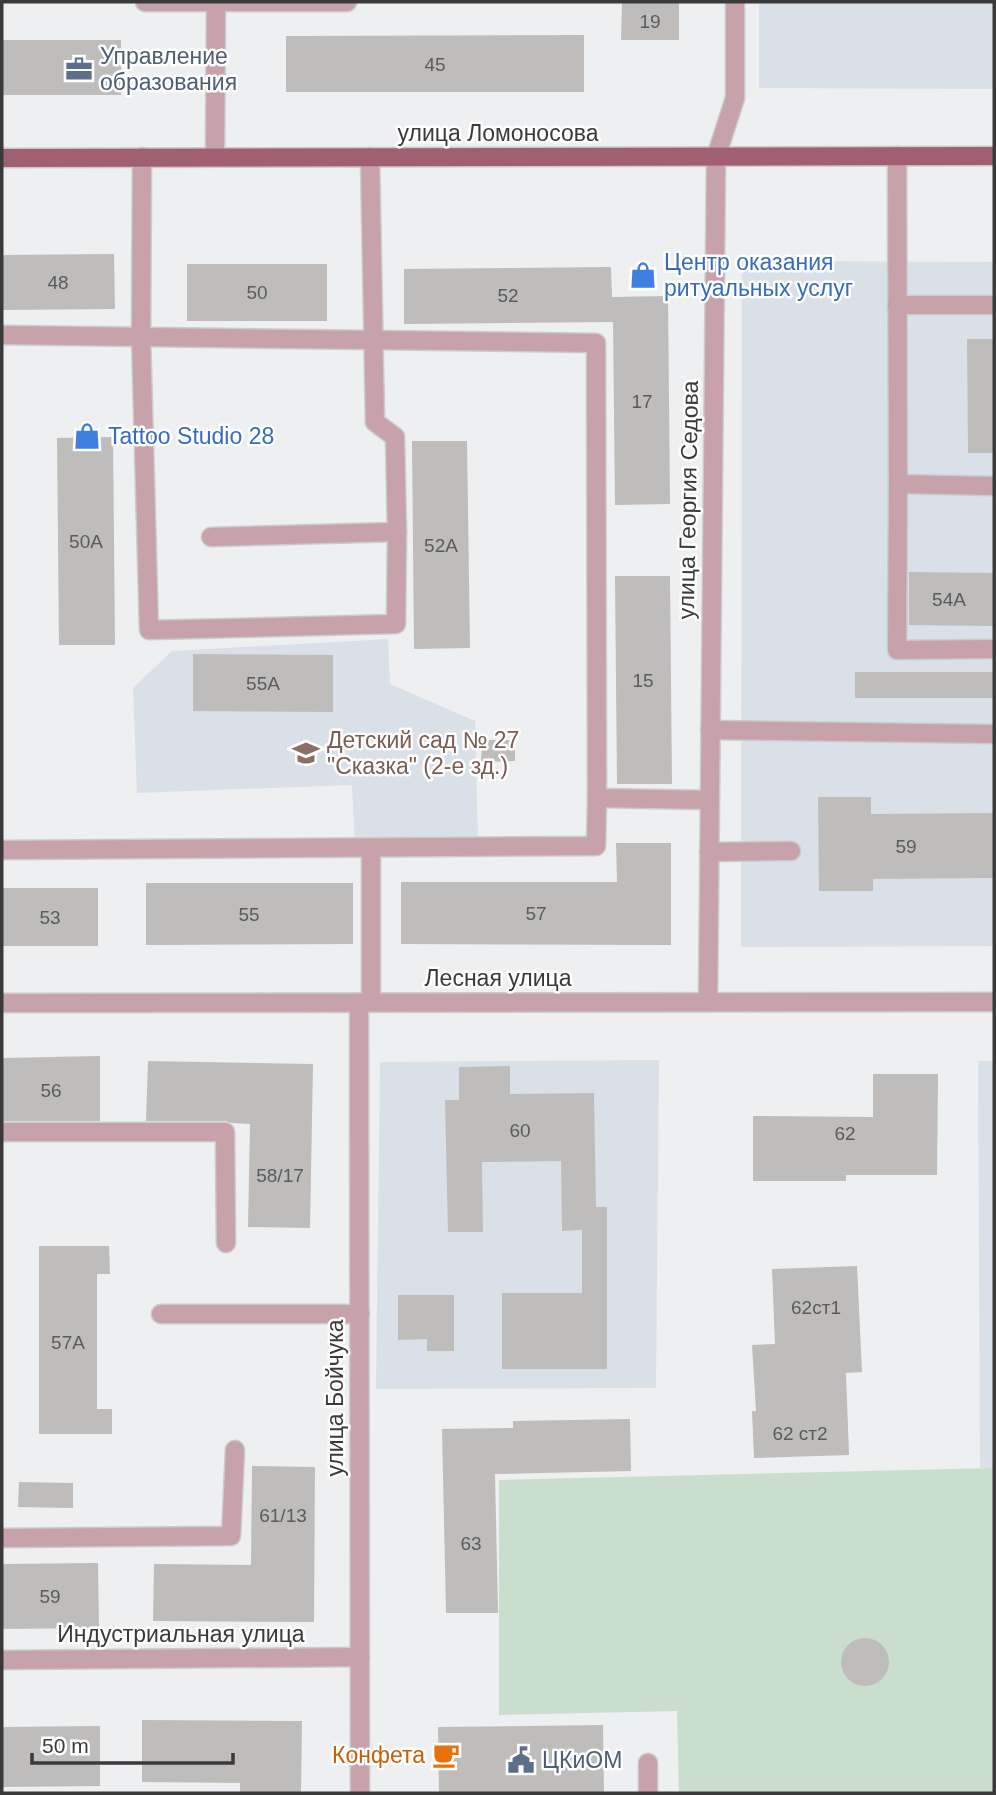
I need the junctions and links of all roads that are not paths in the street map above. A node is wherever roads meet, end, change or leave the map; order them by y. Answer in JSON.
{"nodes":[{"id":1,"x":145,"y":2,"type":"edge"},
{"id":2,"x":216,"y":2,"type":"edge"},
{"id":3,"x":347,"y":2,"type":"edge"},
{"id":4,"x":735,"y":2,"type":"edge"},
{"id":5,"x":215,"y":156,"type":"junction"},
{"id":6,"x":897,"y":156,"type":"junction"},
{"id":7,"x":994,"y":156,"type":"edge"},
{"id":8,"x":142,"y":157,"type":"junction"},
{"id":9,"x":370,"y":157,"type":"junction"},
{"id":10,"x":716,"y":157,"type":"junction"},
{"id":11,"x":2,"y":158,"type":"edge"},
{"id":12,"x":898,"y":305,"type":"junction"},
{"id":13,"x":994,"y":305,"type":"edge"},
{"id":14,"x":2,"y":335,"type":"edge"},
{"id":15,"x":141,"y":337,"type":"junction"},
{"id":16,"x":374,"y":340,"type":"junction"},
{"id":17,"x":898,"y":484,"type":"junction"},
{"id":18,"x":994,"y":486,"type":"edge"},
{"id":19,"x":397,"y":532,"type":"junction"},
{"id":20,"x":211,"y":537,"type":"dead end"},
{"id":21,"x":994,"y":649,"type":"edge"},
{"id":22,"x":710,"y":730,"type":"junction"},
{"id":23,"x":994,"y":734,"type":"edge"},
{"id":24,"x":597,"y":798,"type":"junction"},
{"id":25,"x":709,"y":800,"type":"junction"},
{"id":26,"x":371,"y":848,"type":"junction"},
{"id":27,"x":2,"y":850,"type":"edge"},
{"id":28,"x":791,"y":851,"type":"dead end"},
{"id":29,"x":709,"y":852,"type":"junction"},
{"id":30,"x":708,"y":1002,"type":"junction"},
{"id":31,"x":994,"y":1002,"type":"edge"},
{"id":32,"x":2,"y":1003,"type":"edge"},
{"id":33,"x":365,"y":1003,"type":"junction"},
{"id":34,"x":2,"y":1132,"type":"edge"},
{"id":35,"x":226,"y":1243,"type":"dead end"},
{"id":36,"x":161,"y":1314,"type":"dead end"},
{"id":37,"x":360,"y":1314,"type":"junction"},
{"id":38,"x":235,"y":1450,"type":"dead end"},
{"id":39,"x":2,"y":1538,"type":"edge"},
{"id":40,"x":360,"y":1657,"type":"junction"},
{"id":41,"x":2,"y":1660,"type":"edge"},
{"id":42,"x":648,"y":1763,"type":"dead end"},
{"id":43,"x":360,"y":1793,"type":"edge"},
{"id":44,"x":648,"y":1793,"type":"edge"}],
"edges":[{"from":1,"to":2,"type":"street"},
{"from":2,"to":3,"type":"street"},
{"from":2,"to":5,"type":"street"},
{"from":4,"to":10,"type":"street","name":"улица Георгия Седова"},
{"from":5,"to":8,"type":"main road","name":"улица Ломоносова"},
{"from":5,"to":9,"type":"main road","name":"улица Ломоносова"},
{"from":6,"to":7,"type":"main road","name":"улица Ломоносова"},
{"from":6,"to":10,"type":"main road","name":"улица Ломоносова"},
{"from":6,"to":12,"type":"street"},
{"from":8,"to":11,"type":"main road","name":"улица Ломоносова"},
{"from":8,"to":15,"type":"street"},
{"from":9,"to":10,"type":"main road","name":"улица Ломоносова"},
{"from":9,"to":16,"type":"street"},
{"from":10,"to":22,"type":"street","name":"улица Георгия Седова"},
{"from":12,"to":13,"type":"street"},
{"from":12,"to":17,"type":"street"},
{"from":14,"to":15,"type":"street"},
{"from":15,"to":16,"type":"street"},
{"from":15,"to":19,"type":"street"},
{"from":16,"to":19,"type":"street"},
{"from":16,"to":24,"type":"street"},
{"from":17,"to":18,"type":"street"},
{"from":17,"to":21,"type":"street"},
{"from":19,"to":20,"type":"street"},
{"from":22,"to":23,"type":"street"},
{"from":22,"to":25,"type":"street","name":"улица Георгия Седова"},
{"from":24,"to":25,"type":"street"},
{"from":24,"to":26,"type":"street"},
{"from":25,"to":29,"type":"street","name":"улица Георгия Седова"},
{"from":26,"to":27,"type":"street"},
{"from":26,"to":33,"type":"street","name":"улица Бойчука"},
{"from":28,"to":29,"type":"street"},
{"from":29,"to":30,"type":"street","name":"улица Георгия Седова"},
{"from":30,"to":31,"type":"street","name":"Лесная улица"},
{"from":30,"to":33,"type":"street","name":"Лесная улица"},
{"from":32,"to":33,"type":"street","name":"Лесная улица"},
{"from":33,"to":37,"type":"street","name":"улица Бойчука"},
{"from":34,"to":35,"type":"street"},
{"from":36,"to":37,"type":"street"},
{"from":37,"to":40,"type":"street","name":"улица Бойчука"},
{"from":38,"to":39,"type":"street"},
{"from":40,"to":41,"type":"street","name":"Индустриальная улица"},
{"from":40,"to":43,"type":"street","name":"улица Бойчука"},
{"from":42,"to":44,"type":"street"}]}
